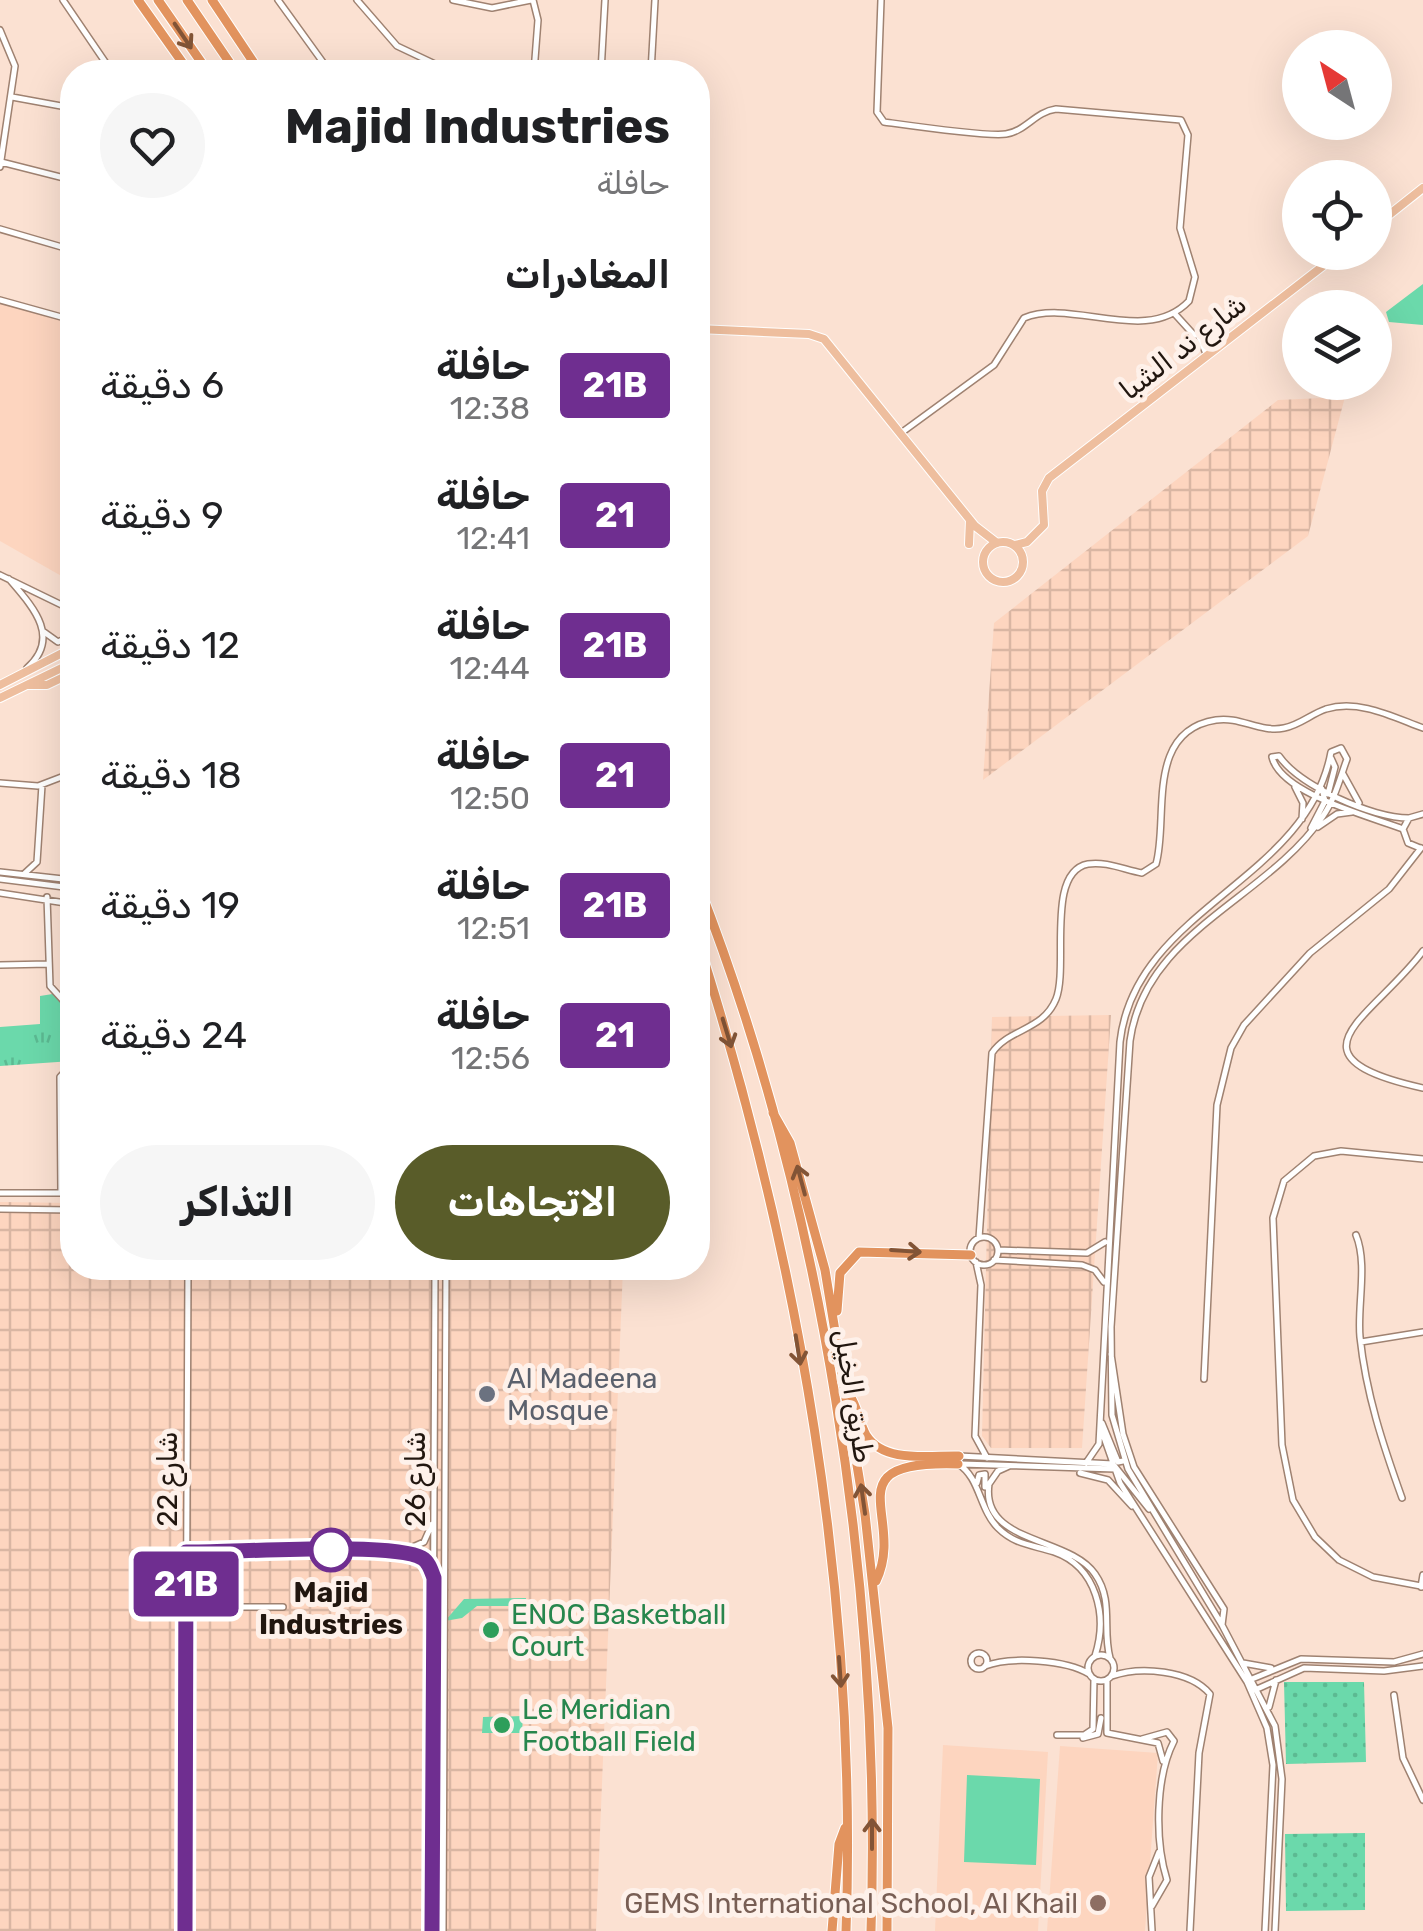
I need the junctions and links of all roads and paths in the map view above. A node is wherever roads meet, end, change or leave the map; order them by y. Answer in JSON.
{"nodes":[{"id":1,"x":63,"y":0,"type":"edge"},
{"id":2,"x":138,"y":0,"type":"edge"},
{"id":3,"x":158,"y":0,"type":"edge"},
{"id":4,"x":187,"y":0,"type":"edge"},
{"id":5,"x":212,"y":0,"type":"edge"},
{"id":6,"x":278,"y":0,"type":"edge"},
{"id":7,"x":356,"y":0,"type":"edge"},
{"id":8,"x":454,"y":0,"type":"edge"},
{"id":9,"x":532,"y":0,"type":"edge"},
{"id":10,"x":605,"y":0,"type":"edge"},
{"id":11,"x":656,"y":0,"type":"edge"},
{"id":12,"x":881,"y":0,"type":"edge"},
{"id":13,"x":0,"y":30,"type":"edge"},
{"id":14,"x":104,"y":60,"type":"edge"},
{"id":15,"x":180,"y":60,"type":"edge"},
{"id":16,"x":200,"y":60,"type":"edge"},
{"id":17,"x":228,"y":60,"type":"edge"},
{"id":18,"x":252,"y":60,"type":"edge"},
{"id":19,"x":321,"y":60,"type":"edge"},
{"id":20,"x":427,"y":60,"type":"edge"},
{"id":21,"x":535,"y":60,"type":"edge"},
{"id":22,"x":602,"y":60,"type":"edge"},
{"id":23,"x":652,"y":60,"type":"edge"},
{"id":24,"x":12,"y":97,"type":"junction"},
{"id":25,"x":60,"y":109,"type":"edge"},
{"id":26,"x":1,"y":164,"type":"edge"},
{"id":27,"x":60,"y":177,"type":"edge"},
{"id":28,"x":1423,"y":188,"type":"edge"},
{"id":29,"x":1392,"y":213,"type":"edge"},
{"id":30,"x":0,"y":230,"type":"edge"},
{"id":31,"x":60,"y":247,"type":"edge"},
{"id":32,"x":1318,"y":270,"type":"edge"},
{"id":33,"x":0,"y":300,"type":"edge"},
{"id":34,"x":1174,"y":312,"type":"junction"},
{"id":35,"x":60,"y":316,"type":"edge"},
{"id":36,"x":710,"y":328,"type":"edge"},
{"id":37,"x":1199,"y":336,"type":"junction"},
{"id":38,"x":1232,"y":337,"type":"junction"},
{"id":39,"x":1207,"y":356,"type":"junction"},
{"id":40,"x":901,"y":434,"type":"junction"},
{"id":41,"x":1052,"y":476,"type":"junction"},
{"id":42,"x":972,"y":523,"type":"junction"},
{"id":43,"x":997,"y":542,"type":"junction"},
{"id":44,"x":968,"y":544,"type":"dead end"},
{"id":45,"x":1015,"y":545,"type":"junction"},
{"id":46,"x":986,"y":551,"type":"junction"},
{"id":47,"x":1022,"y":556,"type":"junction"},
{"id":48,"x":0,"y":575,"type":"edge"},
{"id":49,"x":9,"y":579,"type":"junction"},
{"id":50,"x":60,"y":606,"type":"edge"},
{"id":51,"x":42,"y":630,"type":"junction"},
{"id":52,"x":60,"y":641,"type":"edge"},
{"id":53,"x":60,"y":655,"type":"edge"},
{"id":54,"x":60,"y":669,"type":"edge"},
{"id":55,"x":15,"y":679,"type":"junction"},
{"id":56,"x":60,"y":679,"type":"edge"},
{"id":57,"x":0,"y":685,"type":"edge"},
{"id":58,"x":29,"y":685,"type":"junction"},
{"id":59,"x":0,"y":698,"type":"edge"},
{"id":60,"x":1423,"y":728,"type":"edge"},
{"id":61,"x":1343,"y":770,"type":"junction"},
{"id":62,"x":60,"y":777,"type":"edge"},
{"id":63,"x":0,"y":783,"type":"edge"},
{"id":64,"x":1294,"y":784,"type":"junction"},
{"id":65,"x":42,"y":785,"type":"junction"},
{"id":66,"x":1327,"y":796,"type":"junction"},
{"id":67,"x":1359,"y":808,"type":"junction"},
{"id":68,"x":1423,"y":814,"type":"edge"},
{"id":69,"x":1409,"y":818,"type":"junction"},
{"id":70,"x":1300,"y":824,"type":"junction"},
{"id":71,"x":1403,"y":829,"type":"junction"},
{"id":72,"x":1311,"y":832,"type":"junction"},
{"id":73,"x":1408,"y":843,"type":"junction"},
{"id":74,"x":1422,"y":848,"type":"edge"},
{"id":75,"x":1408,"y":861,"type":"junction"},
{"id":76,"x":37,"y":862,"type":"junction"},
{"id":77,"x":24,"y":874,"type":"junction"},
{"id":78,"x":0,"y":875,"type":"edge"},
{"id":79,"x":47,"y":876,"type":"junction"},
{"id":80,"x":60,"y":878,"type":"edge"},
{"id":81,"x":60,"y":886,"type":"edge"},
{"id":82,"x":0,"y":893,"type":"edge"},
{"id":83,"x":47,"y":897,"type":"junction"},
{"id":84,"x":60,"y":901,"type":"edge"},
{"id":85,"x":710,"y":918,"type":"edge"},
{"id":86,"x":1423,"y":952,"type":"edge"},
{"id":87,"x":48,"y":964,"type":"junction"},
{"id":88,"x":0,"y":966,"type":"edge"},
{"id":89,"x":710,"y":980,"type":"edge"},
{"id":90,"x":60,"y":999,"type":"edge"},
{"id":91,"x":60,"y":1077,"type":"edge"},
{"id":92,"x":1423,"y":1088,"type":"edge"},
{"id":93,"x":770,"y":1109,"type":"junction"},
{"id":94,"x":1423,"y":1159,"type":"edge"},
{"id":95,"x":0,"y":1193,"type":"edge"},
{"id":96,"x":60,"y":1194,"type":"joint"},
{"id":97,"x":0,"y":1209,"type":"edge"},
{"id":98,"x":60,"y":1210,"type":"edge"},
{"id":99,"x":1356,"y":1236,"type":"dead end"},
{"id":100,"x":979,"y":1238,"type":"junction"},
{"id":101,"x":1108,"y":1240,"type":"junction"},
{"id":102,"x":998,"y":1250,"type":"junction"},
{"id":103,"x":1064,"y":1258,"type":"junction"},
{"id":104,"x":974,"y":1259,"type":"junction"},
{"id":105,"x":992,"y":1262,"type":"junction"},
{"id":106,"x":188,"y":1280,"type":"edge"},
{"id":107,"x":436,"y":1280,"type":"edge"},
{"id":108,"x":446,"y":1280,"type":"edge"},
{"id":109,"x":1105,"y":1284,"type":"junction"},
{"id":110,"x":982,"y":1285,"type":"junction"},
{"id":111,"x":836,"y":1329,"type":"junction"},
{"id":112,"x":1423,"y":1332,"type":"edge"},
{"id":113,"x":1361,"y":1342,"type":"junction"},
{"id":114,"x":1110,"y":1351,"type":"junction"},
{"id":115,"x":1204,"y":1379,"type":"dead end"},
{"id":116,"x":847,"y":1392,"type":"junction"},
{"id":117,"x":1100,"y":1421,"type":"junction"},
{"id":118,"x":974,"y":1436,"type":"junction"},
{"id":119,"x":987,"y":1458,"type":"junction"},
{"id":120,"x":959,"y":1460,"type":"junction"},
{"id":121,"x":1086,"y":1463,"type":"junction"},
{"id":122,"x":1118,"y":1465,"type":"junction"},
{"id":123,"x":1009,"y":1466,"type":"junction"},
{"id":124,"x":1071,"y":1470,"type":"junction"},
{"id":125,"x":978,"y":1496,"type":"junction"},
{"id":126,"x":1402,"y":1498,"type":"dead end"},
{"id":127,"x":991,"y":1504,"type":"junction"},
{"id":128,"x":1135,"y":1506,"type":"junction"},
{"id":129,"x":434,"y":1512,"type":"junction"},
{"id":130,"x":406,"y":1550,"type":"dead end"},
{"id":131,"x":435,"y":1551,"type":"junction"},
{"id":132,"x":444,"y":1562,"type":"junction"},
{"id":133,"x":1188,"y":1569,"type":"junction"},
{"id":134,"x":1201,"y":1576,"type":"junction"},
{"id":135,"x":1422,"y":1577,"type":"edge"},
{"id":136,"x":874,"y":1583,"type":"junction"},
{"id":137,"x":1409,"y":1583,"type":"junction"},
{"id":138,"x":1422,"y":1588,"type":"edge"},
{"id":139,"x":186,"y":1607,"type":"junction"},
{"id":140,"x":283,"y":1608,"type":"dead end"},
{"id":141,"x":1222,"y":1624,"type":"junction"},
{"id":142,"x":1423,"y":1654,"type":"edge"},
{"id":143,"x":985,"y":1656,"type":"junction"},
{"id":144,"x":1093,"y":1658,"type":"junction"},
{"id":145,"x":1112,"y":1660,"type":"junction"},
{"id":146,"x":998,"y":1662,"type":"junction"},
{"id":147,"x":1243,"y":1663,"type":"junction"},
{"id":148,"x":986,"y":1666,"type":"junction"},
{"id":149,"x":1074,"y":1666,"type":"junction"},
{"id":150,"x":1423,"y":1666,"type":"edge"},
{"id":151,"x":1274,"y":1668,"type":"junction"},
{"id":152,"x":1132,"y":1670,"type":"junction"},
{"id":153,"x":1281,"y":1675,"type":"junction"},
{"id":154,"x":1092,"y":1676,"type":"junction"},
{"id":155,"x":1109,"y":1678,"type":"junction"},
{"id":156,"x":1249,"y":1681,"type":"junction"},
{"id":157,"x":1255,"y":1690,"type":"junction"},
{"id":158,"x":1394,"y":1695,"type":"dead end"},
{"id":159,"x":1270,"y":1710,"type":"junction"},
{"id":160,"x":1104,"y":1714,"type":"junction"},
{"id":161,"x":1045,"y":1733,"type":"dead end"},
{"id":162,"x":1057,"y":1735,"type":"junction"},
{"id":163,"x":1142,"y":1738,"type":"junction"},
{"id":164,"x":1164,"y":1769,"type":"junction"},
{"id":165,"x":1423,"y":1800,"type":"edge"},
{"id":166,"x":847,"y":1826,"type":"junction"},
{"id":167,"x":1160,"y":1851,"type":"junction"},
{"id":168,"x":1152,"y":1906,"type":"junction"},
{"id":169,"x":432,"y":1910,"type":"junction"},
{"id":170,"x":443,"y":1912,"type":"junction"},
{"id":171,"x":185,"y":1931,"type":"edge"},
{"id":172,"x":432,"y":1931,"type":"edge"},
{"id":173,"x":443,"y":1931,"type":"edge"},
{"id":174,"x":832,"y":1931,"type":"edge"},
{"id":175,"x":846,"y":1931,"type":"edge"},
{"id":176,"x":871,"y":1931,"type":"edge"},
{"id":177,"x":886,"y":1931,"type":"edge"},
{"id":178,"x":1152,"y":1931,"type":"edge"},
{"id":179,"x":1190,"y":1931,"type":"edge"},
{"id":180,"x":1265,"y":1931,"type":"edge"},
{"id":181,"x":1275,"y":1931,"type":"edge"}],
"edges":[{"from":1,"to":14,"type":"street"},
{"from":2,"to":15,"type":"highway"},
{"from":3,"to":16,"type":"highway","one_way":true},
{"from":4,"to":17,"type":"highway"},
{"from":5,"to":18,"type":"highway"},
{"from":6,"to":19,"type":"street"},
{"from":7,"to":20,"type":"street"},
{"from":8,"to":9,"type":"street"},
{"from":9,"to":21,"type":"street"},
{"from":10,"to":22,"type":"street"},
{"from":11,"to":23,"type":"street"},
{"from":12,"to":34,"type":"street"},
{"from":13,"to":24,"type":"street"},
{"from":24,"to":25,"type":"street"},
{"from":24,"to":26,"type":"street"},
{"from":26,"to":27,"type":"street"},
{"from":28,"to":29,"type":"main road"},
{"from":30,"to":31,"type":"street"},
{"from":32,"to":38,"type":"main road","name":"شارع ند الشبا"},
{"from":33,"to":35,"type":"street"},
{"from":34,"to":37,"type":"street"},
{"from":34,"to":40,"type":"street"},
{"from":36,"to":40,"type":"main road"},
{"from":37,"to":38,"type":"street"},
{"from":37,"to":39,"type":"street"},
{"from":38,"to":39,"type":"main road","name":"شارع ند الشبا"},
{"from":39,"to":41,"type":"main road","name":"شارع ند الشبا"},
{"from":40,"to":42,"type":"main road"},
{"from":41,"to":45,"type":"main road"},
{"from":41,"to":47,"type":"main road"},
{"from":42,"to":43,"type":"main road"},
{"from":42,"to":44,"type":"main road"},
{"from":42,"to":46,"type":"main road"},
{"from":43,"to":45,"type":"main road"},
{"from":43,"to":46,"type":"main road"},
{"from":45,"to":47,"type":"main road"},
{"from":46,"to":47,"type":"main road"},
{"from":48,"to":49,"type":"street"},
{"from":49,"to":50,"type":"street"},
{"from":49,"to":51,"type":"street"},
{"from":51,"to":52,"type":"street"},
{"from":51,"to":55,"type":"street"},
{"from":53,"to":55,"type":"main road"},
{"from":54,"to":58,"type":"main road"},
{"from":55,"to":57,"type":"main road"},
{"from":56,"to":58,"type":"main road"},
{"from":58,"to":59,"type":"main road"},
{"from":60,"to":100,"type":"street"},
{"from":61,"to":66,"type":"street"},
{"from":61,"to":66,"type":"street"},
{"from":61,"to":67,"type":"street"},
{"from":62,"to":65,"type":"street"},
{"from":63,"to":65,"type":"street"},
{"from":64,"to":66,"type":"street"},
{"from":64,"to":66,"type":"street"},
{"from":64,"to":70,"type":"street"},
{"from":65,"to":76,"type":"street"},
{"from":66,"to":67,"type":"street"},
{"from":66,"to":70,"type":"street"},
{"from":66,"to":72,"type":"street"},
{"from":67,"to":69,"type":"street"},
{"from":67,"to":71,"type":"street"},
{"from":67,"to":72,"type":"street"},
{"from":68,"to":69,"type":"street"},
{"from":69,"to":71,"type":"street"},
{"from":70,"to":101,"type":"street"},
{"from":71,"to":73,"type":"street"},
{"from":72,"to":114,"type":"street"},
{"from":73,"to":74,"type":"street"},
{"from":73,"to":75,"type":"street"},
{"from":74,"to":75,"type":"street"},
{"from":75,"to":115,"type":"street"},
{"from":76,"to":77,"type":"street"},
{"from":76,"to":79,"type":"street"},
{"from":77,"to":78,"type":"street"},
{"from":77,"to":79,"type":"street"},
{"from":78,"to":81,"type":"street"},
{"from":79,"to":80,"type":"street"},
{"from":82,"to":83,"type":"street"},
{"from":83,"to":84,"type":"street"},
{"from":83,"to":87,"type":"street"},
{"from":85,"to":93,"type":"highway","name":"طريق الخيل"},
{"from":86,"to":92,"type":"street"},
{"from":87,"to":88,"type":"street"},
{"from":87,"to":90,"type":"street"},
{"from":89,"to":166,"type":"highway","name":"طريق الخيل","one_way":true},
{"from":91,"to":96,"type":"street"},
{"from":111,"to":93,"type":"highway","one_way":true},
{"from":176,"to":93,"type":"highway","name":"طريق الخيل","one_way":true},
{"from":94,"to":137,"type":"street"},
{"from":95,"to":96,"type":"street"},
{"from":97,"to":98,"type":"street"},
{"from":99,"to":113,"type":"street"},
{"from":100,"to":102,"type":"street"},
{"from":100,"to":104,"type":"street"},
{"from":101,"to":103,"type":"street"},
{"from":101,"to":109,"type":"street"},
{"from":102,"to":103,"type":"street"},
{"from":102,"to":105,"type":"street"},
{"from":103,"to":103,"type":"street"},
{"from":103,"to":105,"type":"street"},
{"from":103,"to":109,"type":"street"},
{"from":104,"to":105,"type":"street"},
{"from":104,"to":110,"type":"street"},
{"from":111,"to":104,"type":"highway","one_way":true},
{"from":105,"to":110,"type":"street"},
{"from":106,"to":139,"type":"street","name":"شارع 22"},
{"from":107,"to":129,"type":"street","name":"شارع 26"},
{"from":108,"to":132,"type":"street","name":"شارع 26"},
{"from":109,"to":117,"type":"street"},
{"from":110,"to":118,"type":"street"},
{"from":111,"to":116,"type":"highway"},
{"from":112,"to":113,"type":"street"},
{"from":113,"to":126,"type":"street"},
{"from":114,"to":122,"type":"street"},
{"from":114,"to":134,"type":"street"},
{"from":116,"to":120,"type":"highway"},
{"from":136,"to":116,"type":"highway","one_way":true},
{"from":117,"to":121,"type":"street"},
{"from":117,"to":122,"type":"street"},
{"from":117,"to":122,"type":"street"},
{"from":118,"to":119,"type":"street"},
{"from":118,"to":120,"type":"street"},
{"from":119,"to":120,"type":"street"},
{"from":119,"to":121,"type":"street"},
{"from":120,"to":123,"type":"street"},
{"from":120,"to":125,"type":"street"},
{"from":120,"to":136,"type":"highway"},
{"from":121,"to":122,"type":"street"},
{"from":122,"to":124,"type":"street"},
{"from":122,"to":128,"type":"street"},
{"from":122,"to":133,"type":"street"},
{"from":123,"to":124,"type":"street"},
{"from":123,"to":127,"type":"street"},
{"from":124,"to":128,"type":"street"},
{"from":125,"to":127,"type":"street"},
{"from":125,"to":144,"type":"street"},
{"from":127,"to":145,"type":"street"},
{"from":128,"to":156,"type":"street"},
{"from":129,"to":130,"type":"street"},
{"from":129,"to":131,"type":"street","name":"شارع 26"},
{"from":131,"to":132,"type":"street"},
{"from":131,"to":169,"type":"street","name":"شارع 26"},
{"from":132,"to":170,"type":"street","name":"شارع 26"},
{"from":133,"to":134,"type":"street"},
{"from":133,"to":141,"type":"street"},
{"from":134,"to":141,"type":"street"},
{"from":135,"to":137,"type":"street"},
{"from":135,"to":138,"type":"street"},
{"from":136,"to":177,"type":"highway"},
{"from":137,"to":138,"type":"street"},
{"from":139,"to":140,"type":"street"},
{"from":139,"to":171,"type":"street","name":"شارع 22"},
{"from":141,"to":147,"type":"street"},
{"from":142,"to":151,"type":"street"},
{"from":143,"to":146,"type":"street"},
{"from":143,"to":148,"type":"street"},
{"from":143,"to":148,"type":"street"},
{"from":144,"to":145,"type":"street"},
{"from":144,"to":149,"type":"street"},
{"from":144,"to":154,"type":"street"},
{"from":145,"to":152,"type":"street"},
{"from":145,"to":155,"type":"street"},
{"from":146,"to":148,"type":"street"},
{"from":146,"to":149,"type":"street"},
{"from":147,"to":151,"type":"street"},
{"from":147,"to":156,"type":"street"},
{"from":149,"to":154,"type":"street"},
{"from":150,"to":153,"type":"street"},
{"from":151,"to":156,"type":"street"},
{"from":152,"to":155,"type":"street"},
{"from":152,"to":179,"type":"street"},
{"from":153,"to":157,"type":"street"},
{"from":153,"to":159,"type":"street"},
{"from":154,"to":155,"type":"street"},
{"from":154,"to":162,"type":"street"},
{"from":155,"to":160,"type":"street"},
{"from":156,"to":157,"type":"street"},
{"from":157,"to":159,"type":"street"},
{"from":157,"to":180,"type":"street"},
{"from":158,"to":165,"type":"street"},
{"from":159,"to":181,"type":"street"},
{"from":160,"to":162,"type":"street"},
{"from":160,"to":163,"type":"street"},
{"from":161,"to":162,"type":"street"},
{"from":163,"to":164,"type":"street"},
{"from":163,"to":164,"type":"street"},
{"from":164,"to":167,"type":"street"},
{"from":166,"to":174,"type":"highway"},
{"from":166,"to":175,"type":"highway","name":"طريق الخيل"},
{"from":167,"to":168,"type":"street"},
{"from":167,"to":168,"type":"street"},
{"from":168,"to":178,"type":"street"},
{"from":169,"to":170,"type":"street"},
{"from":169,"to":172,"type":"street","name":"شارع 26"},
{"from":170,"to":173,"type":"street","name":"شارع 26"}]}
